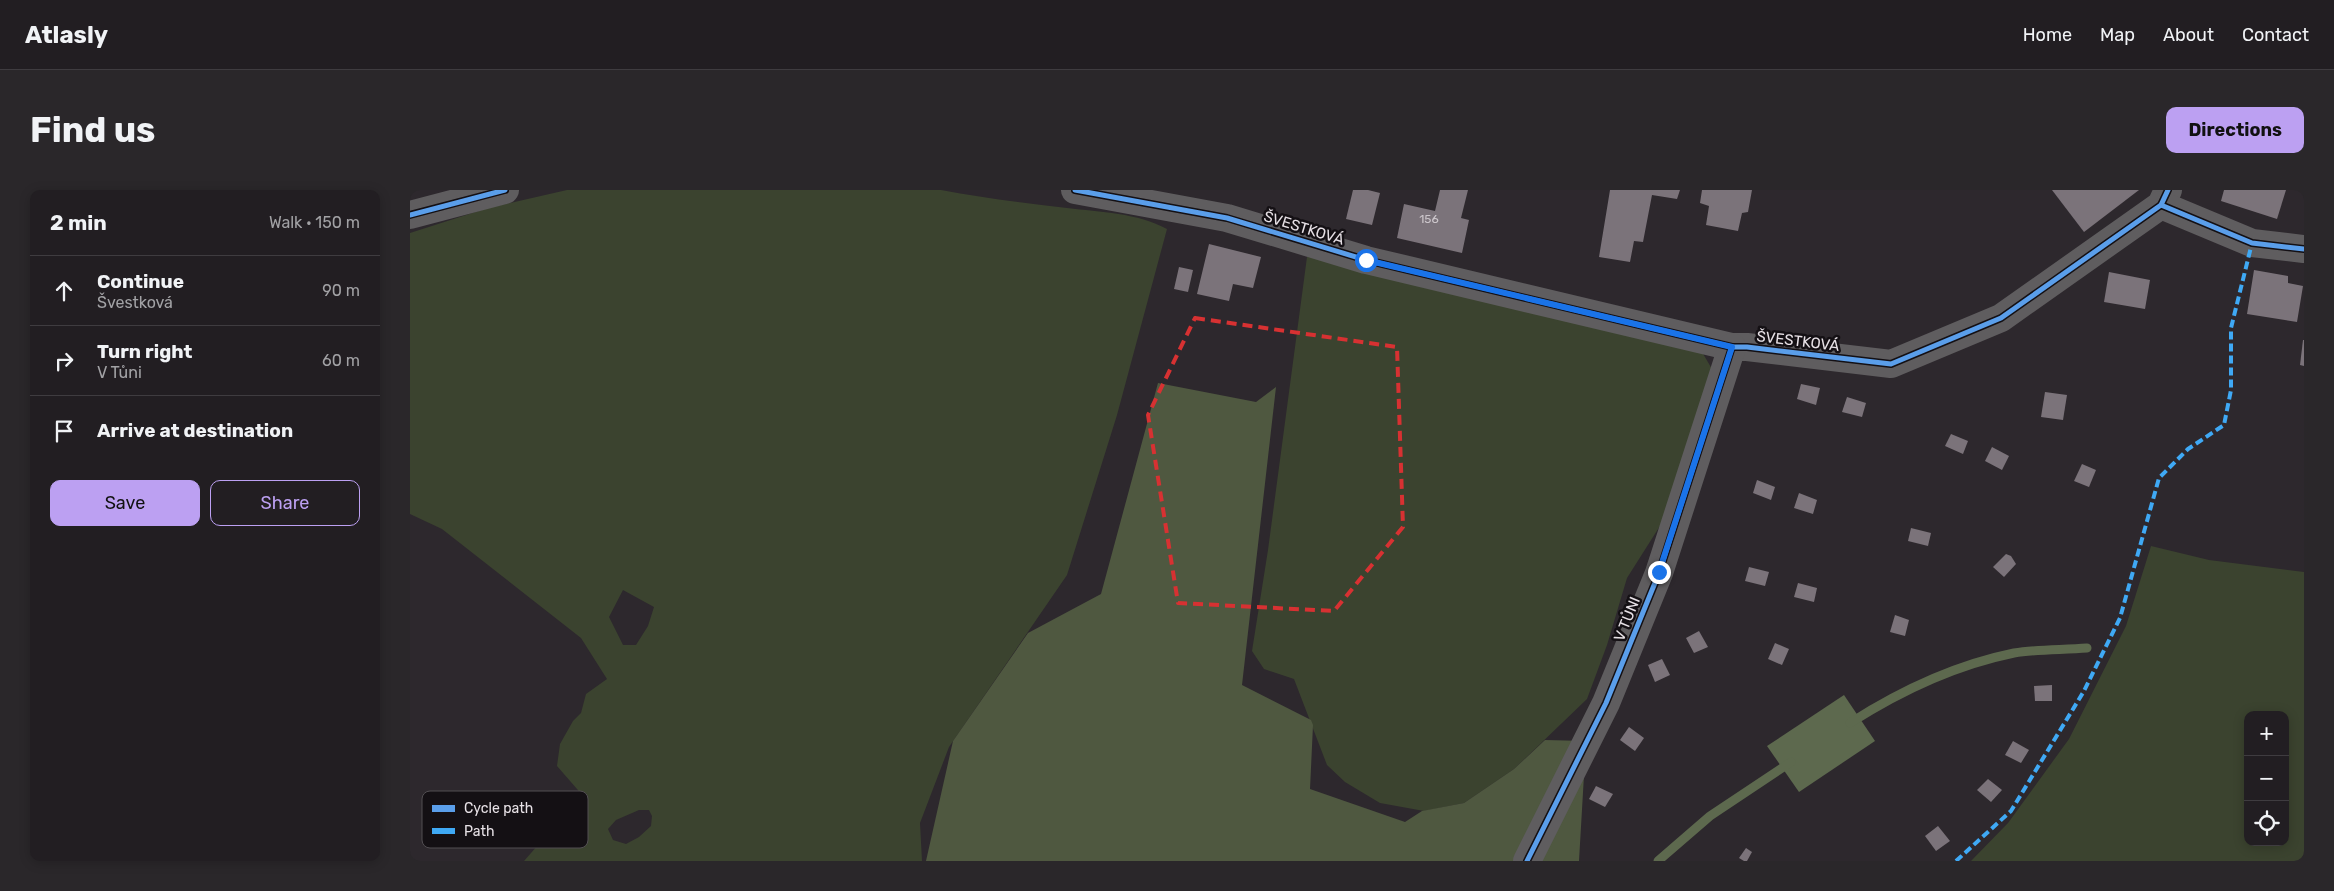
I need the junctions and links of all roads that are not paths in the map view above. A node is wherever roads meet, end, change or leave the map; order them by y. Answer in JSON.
{"nodes":[{"id":1,"x":504,"y":190,"type":"edge"},
{"id":2,"x":1075,"y":190,"type":"edge"},
{"id":3,"x":2164,"y":198,"type":"edge"},
{"id":4,"x":410,"y":215,"type":"edge"},
{"id":5,"x":2304,"y":249,"type":"edge"},
{"id":6,"x":1732,"y":347,"type":"junction"},
{"id":7,"x":1527,"y":861,"type":"edge"}],
"edges":[{"from":1,"to":4,"type":"street"},
{"from":2,"to":6,"type":"street","name":"ŠVESTKOVÁ"},
{"from":3,"to":5,"type":"street","name":"ŠVESTKOVÁ"},
{"from":3,"to":6,"type":"street","name":"ŠVESTKOVÁ"},
{"from":6,"to":7,"type":"street","name":"V TŮNI"}]}
